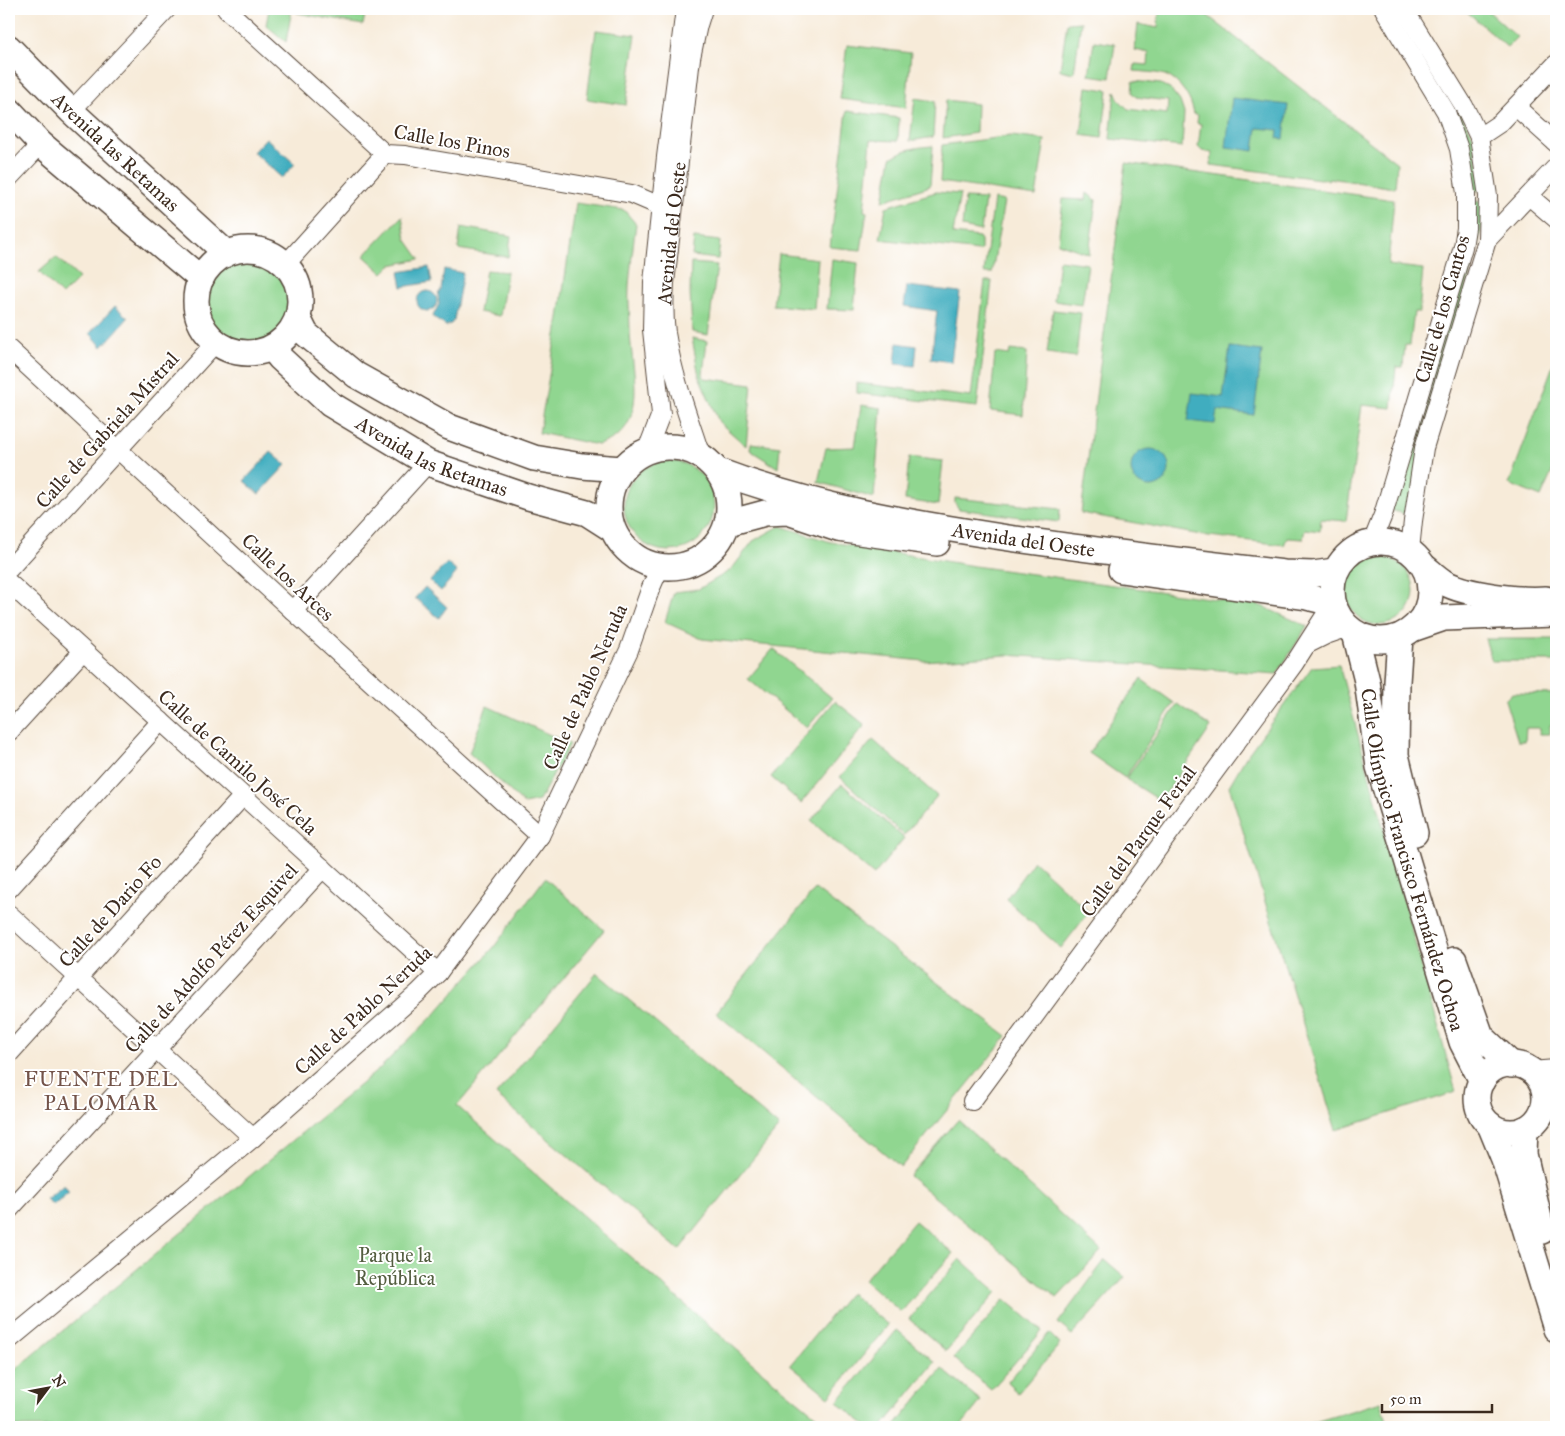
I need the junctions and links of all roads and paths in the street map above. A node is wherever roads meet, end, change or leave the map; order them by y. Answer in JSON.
{"nodes":[{"id":1,"x":167,"y":9,"type":"edge"},
{"id":2,"x":226,"y":9,"type":"edge"},
{"id":3,"x":685,"y":9,"type":"edge"},
{"id":4,"x":703,"y":9,"type":"edge"},
{"id":5,"x":1384,"y":9,"type":"edge"},
{"id":6,"x":1404,"y":9,"type":"edge"},
{"id":7,"x":9,"y":48,"type":"edge"},
{"id":8,"x":1556,"y":64,"type":"edge"},
{"id":9,"x":1516,"y":107,"type":"junction"},
{"id":10,"x":9,"y":110,"type":"edge"},
{"id":11,"x":71,"y":111,"type":"junction"},
{"id":12,"x":1479,"y":137,"type":"junction"},
{"id":13,"x":1556,"y":143,"type":"edge"},
{"id":14,"x":41,"y":144,"type":"junction"},
{"id":15,"x":385,"y":154,"type":"junction"},
{"id":16,"x":1556,"y":166,"type":"edge"},
{"id":17,"x":9,"y":178,"type":"edge"},
{"id":18,"x":1529,"y":196,"type":"junction"},
{"id":19,"x":660,"y":206,"type":"junction"},
{"id":20,"x":1556,"y":219,"type":"edge"},
{"id":21,"x":1487,"y":240,"type":"junction"},
{"id":22,"x":226,"y":253,"type":"junction"},
{"id":23,"x":285,"y":265,"type":"junction"},
{"id":24,"x":201,"y":278,"type":"junction"},
{"id":25,"x":298,"y":318,"type":"junction"},
{"id":26,"x":216,"y":342,"type":"junction"},
{"id":27,"x":272,"y":348,"type":"junction"},
{"id":28,"x":9,"y":349,"type":"edge"},
{"id":29,"x":117,"y":449,"type":"junction"},
{"id":30,"x":647,"y":450,"type":"junction"},
{"id":31,"x":428,"y":463,"type":"junction"},
{"id":32,"x":710,"y":463,"type":"junction"},
{"id":33,"x":622,"y":469,"type":"junction"},
{"id":34,"x":728,"y":523,"type":"junction"},
{"id":35,"x":612,"y":529,"type":"junction"},
{"id":36,"x":1370,"y":542,"type":"junction"},
{"id":37,"x":1418,"y":559,"type":"junction"},
{"id":38,"x":660,"y":567,"type":"junction"},
{"id":39,"x":9,"y":569,"type":"edge"},
{"id":40,"x":1335,"y":571,"type":"junction"},
{"id":41,"x":9,"y":583,"type":"edge"},
{"id":42,"x":1556,"y":599,"type":"edge"},
{"id":43,"x":1333,"y":604,"type":"junction"},
{"id":44,"x":293,"y":611,"type":"junction"},
{"id":45,"x":1556,"y":614,"type":"edge"},
{"id":46,"x":1352,"y":630,"type":"junction"},
{"id":47,"x":1407,"y":632,"type":"junction"},
{"id":48,"x":1308,"y":644,"type":"junction"},
{"id":49,"x":83,"y":651,"type":"junction"},
{"id":50,"x":161,"y":722,"type":"junction"},
{"id":51,"x":9,"y":732,"type":"edge"},
{"id":52,"x":243,"y":796,"type":"junction"},
{"id":53,"x":540,"y":836,"type":"junction"},
{"id":54,"x":323,"y":868,"type":"junction"},
{"id":55,"x":9,"y":889,"type":"edge"},
{"id":56,"x":9,"y":914,"type":"edge"},
{"id":57,"x":438,"y":973,"type":"junction"},
{"id":58,"x":78,"y":978,"type":"junction"},
{"id":59,"x":157,"y":1050,"type":"junction"},
{"id":60,"x":9,"y":1054,"type":"edge"},
{"id":61,"x":1522,"y":1068,"type":"junction"},
{"id":62,"x":1556,"y":1069,"type":"edge"},
{"id":63,"x":1482,"y":1081,"type":"junction"},
{"id":64,"x":972,"y":1101,"type":"dead end"},
{"id":65,"x":1541,"y":1112,"type":"edge"},
{"id":66,"x":1490,"y":1125,"type":"junction"},
{"id":67,"x":253,"y":1138,"type":"junction"},
{"id":68,"x":9,"y":1210,"type":"edge"},
{"id":69,"x":1556,"y":1282,"type":"edge"},
{"id":70,"x":1556,"y":1329,"type":"edge"},
{"id":71,"x":9,"y":1340,"type":"edge"}],
"edges":[{"from":1,"to":11,"type":"street"},
{"from":2,"to":15,"type":"street","name":"Calle los Pinos"},
{"from":3,"to":19,"type":"street","name":"Avenida del Oeste"},
{"from":4,"to":32,"type":"street","name":"Avenida del Oeste"},
{"from":5,"to":36,"type":"street","name":"Calle de los Cantos"},
{"from":6,"to":12,"type":"street","name":"Calle de los Cantos"},
{"from":7,"to":11,"type":"street","name":"Avenida las Retamas"},
{"from":8,"to":9,"type":"street"},
{"from":9,"to":12,"type":"street"},
{"from":9,"to":13,"type":"street"},
{"from":10,"to":14,"type":"street","name":"Avenida las Retamas"},
{"from":11,"to":22,"type":"street","name":"Avenida las Retamas"},
{"from":12,"to":21,"type":"street","name":"Calle de los Cantos"},
{"from":14,"to":17,"type":"street"},
{"from":14,"to":24,"type":"street","name":"Avenida las Retamas"},
{"from":15,"to":19,"type":"street","name":"Calle los Pinos"},
{"from":15,"to":23,"type":"street"},
{"from":16,"to":18,"type":"street"},
{"from":18,"to":20,"type":"street"},
{"from":18,"to":21,"type":"street"},
{"from":19,"to":30,"type":"street","name":"Avenida del Oeste"},
{"from":21,"to":37,"type":"street","name":"Calle de los Cantos"},
{"from":22,"to":23,"type":"street"},
{"from":22,"to":24,"type":"street"},
{"from":23,"to":25,"type":"street"},
{"from":24,"to":26,"type":"street"},
{"from":25,"to":27,"type":"street"},
{"from":25,"to":33,"type":"street","name":"Avenida las Retamas"},
{"from":26,"to":27,"type":"street"},
{"from":26,"to":29,"type":"street","name":"Calle de Gabriela Mistral"},
{"from":27,"to":31,"type":"street","name":"Avenida las Retamas"},
{"from":28,"to":29,"type":"street","name":"Calle los Arces"},
{"from":29,"to":39,"type":"street","name":"Calle de Gabriela Mistral"},
{"from":29,"to":44,"type":"street","name":"Calle los Arces"},
{"from":30,"to":32,"type":"street"},
{"from":30,"to":33,"type":"street"},
{"from":31,"to":35,"type":"street","name":"Avenida las Retamas"},
{"from":31,"to":44,"type":"street"},
{"from":32,"to":34,"type":"street"},
{"from":32,"to":40,"type":"street","name":"Avenida del Oeste"},
{"from":33,"to":35,"type":"street"},
{"from":34,"to":38,"type":"street"},
{"from":34,"to":43,"type":"street","name":"Avenida del Oeste"},
{"from":35,"to":38,"type":"street"},
{"from":36,"to":37,"type":"street"},
{"from":36,"to":40,"type":"street"},
{"from":37,"to":42,"type":"street"},
{"from":37,"to":47,"type":"street"},
{"from":38,"to":53,"type":"street","name":"Calle de Pablo Neruda"},
{"from":40,"to":43,"type":"street"},
{"from":41,"to":49,"type":"street","name":"Calle de Camilo José Cela"},
{"from":43,"to":46,"type":"street"},
{"from":43,"to":48,"type":"street","name":"Calle del Parque Ferial"},
{"from":44,"to":53,"type":"street","name":"Calle los Arces"},
{"from":45,"to":47,"type":"street"},
{"from":46,"to":47,"type":"street"},
{"from":46,"to":48,"type":"street"},
{"from":46,"to":63,"type":"street","name":"Calle Olímpico Francisco Fernández Ochoa"},
{"from":47,"to":61,"type":"street","name":"Calle Olímpico Francisco Fernández Ochoa"},
{"from":48,"to":64,"type":"street","name":"Calle del Parque Ferial"},
{"from":49,"to":50,"type":"street","name":"Calle de Camilo José Cela"},
{"from":49,"to":51,"type":"street"},
{"from":50,"to":52,"type":"street","name":"Calle de Camilo José Cela"},
{"from":50,"to":55,"type":"street"},
{"from":52,"to":54,"type":"street","name":"Calle de Camilo José Cela"},
{"from":52,"to":58,"type":"street","name":"Calle de Dario Fo"},
{"from":53,"to":57,"type":"street","name":"Calle de Pablo Neruda"},
{"from":54,"to":57,"type":"street","name":"Calle de Camilo José Cela"},
{"from":54,"to":59,"type":"street","name":"Calle de Adolfo Pérez Esquivel"},
{"from":56,"to":58,"type":"street"},
{"from":57,"to":67,"type":"street","name":"Calle de Pablo Neruda"},
{"from":58,"to":59,"type":"street"},
{"from":58,"to":60,"type":"street","name":"Calle de Dario Fo"},
{"from":59,"to":67,"type":"street"},
{"from":59,"to":68,"type":"street","name":"Calle de Adolfo Pérez Esquivel"},
{"from":61,"to":62,"type":"street"},
{"from":61,"to":63,"type":"street"},
{"from":61,"to":65,"type":"street"},
{"from":63,"to":66,"type":"street"},
{"from":65,"to":66,"type":"street"},
{"from":65,"to":69,"type":"street"},
{"from":66,"to":70,"type":"street"},
{"from":67,"to":71,"type":"street","name":"Calle de Pablo Neruda"}]}
